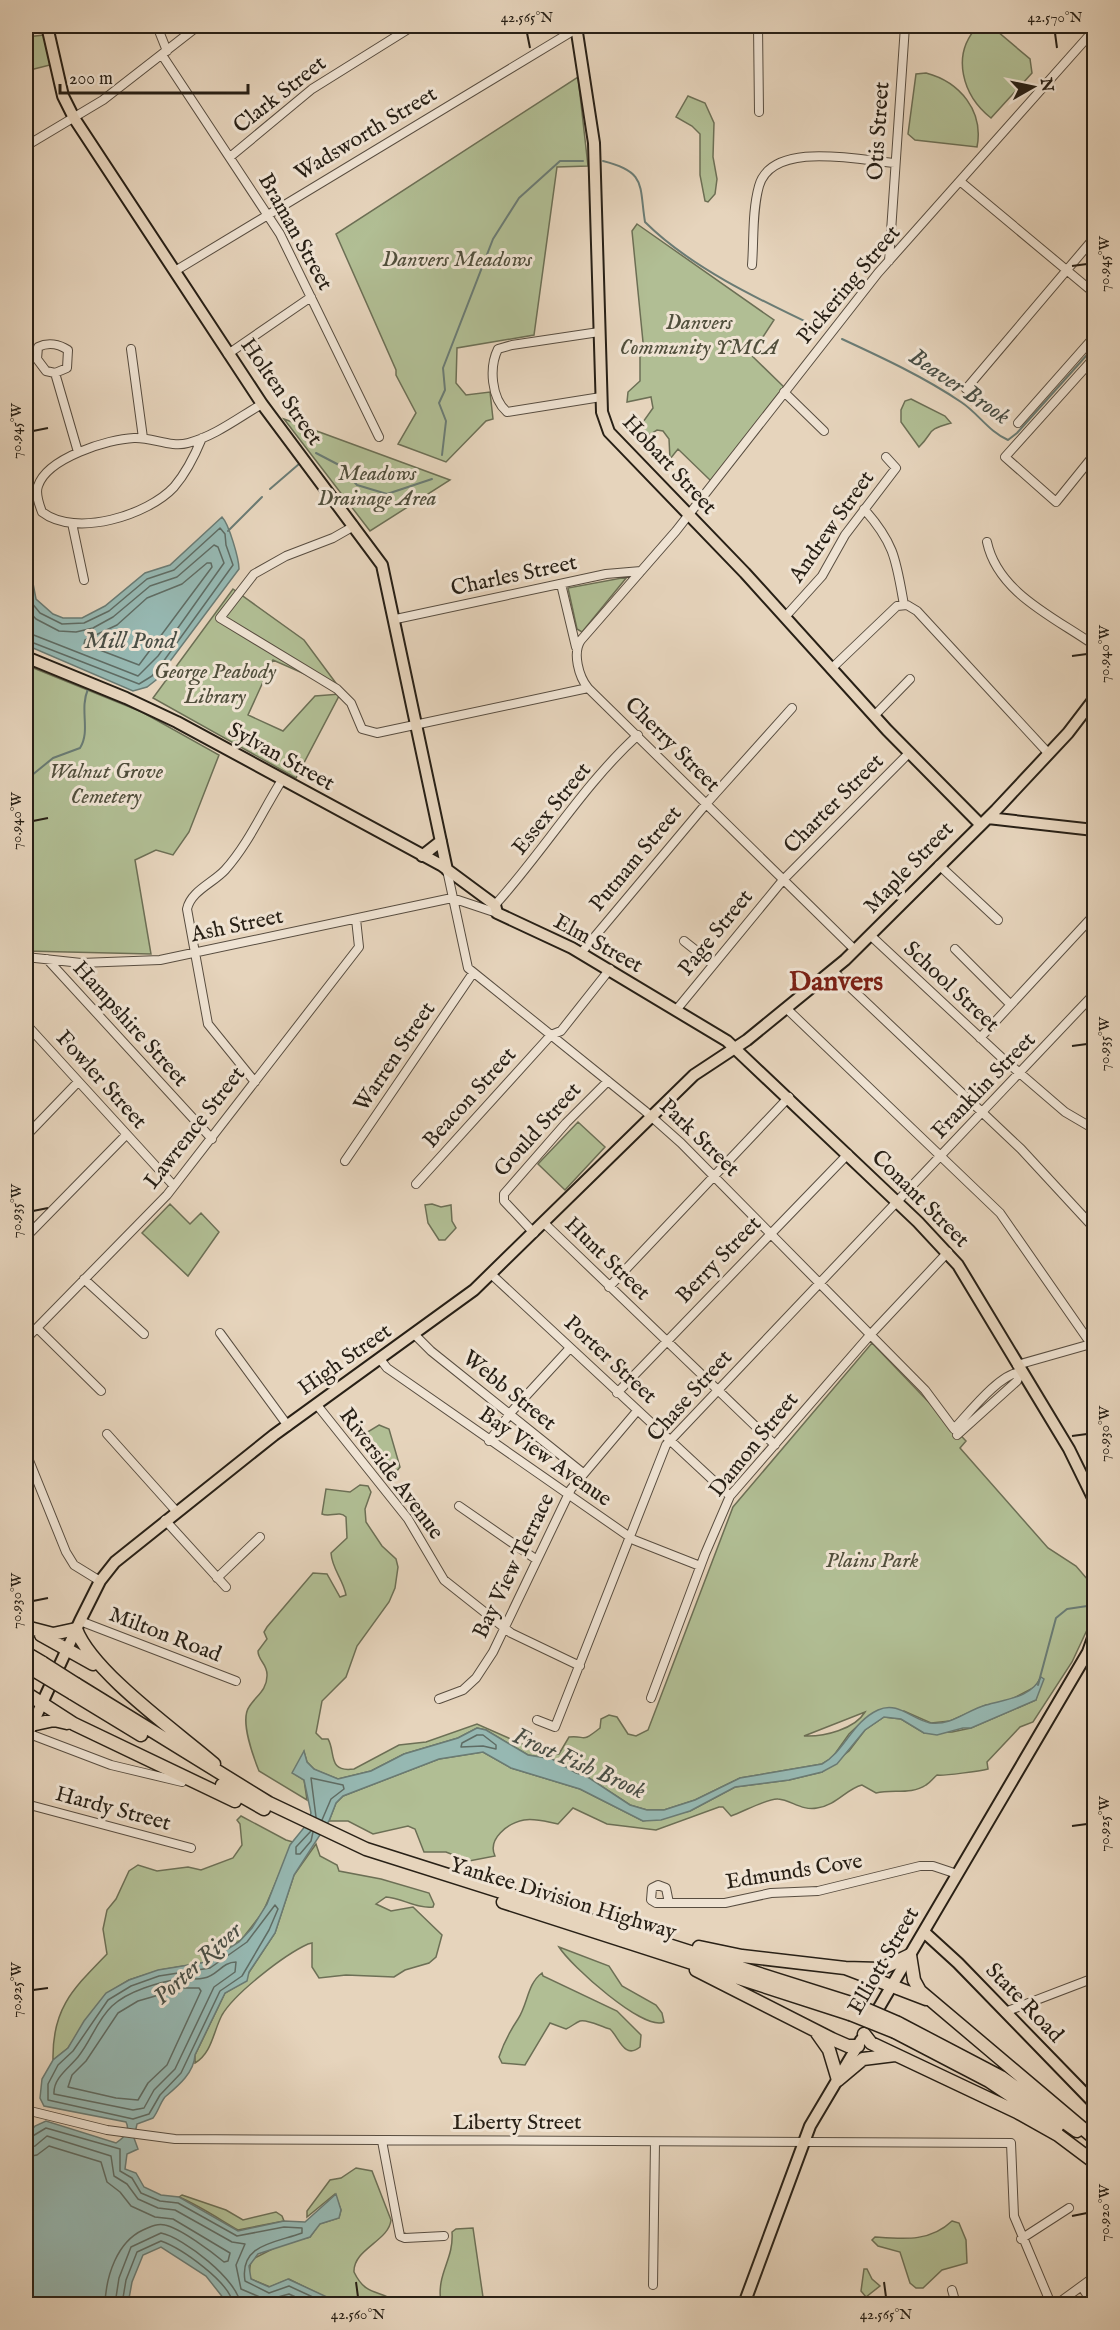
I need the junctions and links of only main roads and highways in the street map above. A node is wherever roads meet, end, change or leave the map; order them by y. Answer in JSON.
{"nodes":[{"id":1,"x":47,"y":26,"type":"edge"},
{"id":2,"x":576,"y":27,"type":"edge"},
{"id":3,"x":26,"y":657,"type":"edge"},
{"id":4,"x":1095,"y":699,"type":"edge"},
{"id":5,"x":984,"y":821,"type":"junction"},
{"id":6,"x":1095,"y":830,"type":"edge"},
{"id":7,"x":441,"y":841,"type":"junction"},
{"id":8,"x":422,"y":856,"type":"junction"},
{"id":9,"x":447,"y":870,"type":"junction"},
{"id":10,"x":735,"y":1047,"type":"junction"},
{"id":11,"x":1095,"y":1500,"type":"edge"},
{"id":12,"x":78,"y":1625,"type":"junction"},
{"id":13,"x":28,"y":1628,"type":"edge"},
{"id":14,"x":1095,"y":1635,"type":"edge"},
{"id":15,"x":68,"y":1649,"type":"junction"},
{"id":16,"x":1091,"y":1649,"type":"edge"},
{"id":17,"x":26,"y":1653,"type":"edge"},
{"id":18,"x":26,"y":1665,"type":"edge"},
{"id":19,"x":40,"y":1667,"type":"junction"},
{"id":20,"x":105,"y":1671,"type":"junction"},
{"id":21,"x":74,"y":1689,"type":"junction"},
{"id":22,"x":26,"y":1693,"type":"edge"},
{"id":23,"x":42,"y":1703,"type":"junction"},
{"id":24,"x":26,"y":1706,"type":"edge"},
{"id":25,"x":74,"y":1724,"type":"junction"},
{"id":26,"x":28,"y":1732,"type":"edge"},
{"id":27,"x":240,"y":1786,"type":"junction"},
{"id":28,"x":276,"y":1816,"type":"junction"},
{"id":29,"x":295,"y":1822,"type":"junction"},
{"id":30,"x":328,"y":1838,"type":"junction"},
{"id":31,"x":583,"y":1928,"type":"junction"},
{"id":32,"x":626,"y":1932,"type":"junction"},
{"id":33,"x":924,"y":1932,"type":"junction"},
{"id":34,"x":910,"y":1955,"type":"junction"},
{"id":35,"x":845,"y":1968,"type":"junction"},
{"id":36,"x":891,"y":1986,"type":"junction"},
{"id":37,"x":930,"y":2000,"type":"junction"},
{"id":38,"x":852,"y":2009,"type":"junction"},
{"id":39,"x":896,"y":2028,"type":"junction"},
{"id":40,"x":816,"y":2031,"type":"junction"},
{"id":41,"x":864,"y":2034,"type":"junction"},
{"id":42,"x":858,"y":2046,"type":"junction"},
{"id":43,"x":899,"y":2055,"type":"junction"},
{"id":44,"x":838,"y":2080,"type":"junction"},
{"id":45,"x":1095,"y":2103,"type":"edge"},
{"id":46,"x":1095,"y":2138,"type":"edge"},
{"id":47,"x":1095,"y":2144,"type":"edge"},
{"id":48,"x":1095,"y":2157,"type":"edge"},
{"id":49,"x":1095,"y":2162,"type":"edge"},
{"id":50,"x":744,"y":2304,"type":"edge"}],
"edges":[{"from":1,"to":7,"type":"main road","name":"Holten Street"},
{"from":2,"to":5,"type":"main road","name":"Hobart Street"},
{"from":3,"to":8,"type":"main road","name":"Sylvan Street"},
{"from":4,"to":5,"type":"main road","name":"Maple Street"},
{"from":5,"to":6,"type":"main road"},
{"from":5,"to":10,"type":"main road","name":"Maple Street"},
{"from":7,"to":8,"type":"main road"},
{"from":7,"to":9,"type":"main road","name":"Holten Street"},
{"from":8,"to":9,"type":"main road","name":"Sylvan Street"},
{"from":9,"to":10,"type":"main road","name":"Elm Street"},
{"from":10,"to":11,"type":"main road","name":"Conant Street"},
{"from":10,"to":12,"type":"main road","name":"High Street"},
{"from":12,"to":13,"type":"highway"},
{"from":12,"to":15,"type":"main road","name":"High Street"},
{"from":12,"to":20,"type":"highway"},
{"from":13,"to":15,"type":"highway"},
{"from":14,"to":16,"type":"main road","name":"Elliott Street"},
{"from":15,"to":20,"type":"highway"},
{"from":15,"to":23,"type":"main road","name":"High Street"},
{"from":16,"to":33,"type":"main road","name":"Elliott Street"},
{"from":17,"to":19,"type":"highway","name":"Yankee Division Highway"},
{"from":18,"to":19,"type":"highway","name":"Yankee Division Highway"},
{"from":19,"to":21,"type":"highway","name":"Yankee Division Highway","bridge":true},
{"from":20,"to":27,"type":"highway"},
{"from":21,"to":27,"type":"highway","name":"Yankee Division Highway"},
{"from":21,"to":28,"type":"highway","name":"Yankee Division Highway"},
{"from":22,"to":23,"type":"highway"},
{"from":23,"to":25,"type":"highway"},
{"from":23,"to":26,"type":"main road","name":"High Street"},
{"from":24,"to":26,"type":"highway"},
{"from":25,"to":26,"type":"highway"},
{"from":25,"to":28,"type":"highway"},
{"from":27,"to":29,"type":"highway","name":"Yankee Division Highway"},
{"from":28,"to":29,"type":"highway","name":"Yankee Division Highway"},
{"from":29,"to":30,"type":"highway","name":"Yankee Division Highway"},
{"from":30,"to":31,"type":"highway","name":"Yankee Division Highway"},
{"from":30,"to":32,"type":"highway","name":"Yankee Division Highway"},
{"from":31,"to":38,"type":"highway","name":"Yankee Division Highway"},
{"from":31,"to":40,"type":"highway"},
{"from":32,"to":35,"type":"highway"},
{"from":32,"to":38,"type":"highway","name":"Yankee Division Highway"},
{"from":33,"to":34,"type":"main road","name":"Elliott Street"},
{"from":33,"to":45,"type":"main road","name":"State Road"},
{"from":34,"to":35,"type":"highway"},
{"from":34,"to":36,"type":"main road","name":"Elliott Street"},
{"from":34,"to":37,"type":"highway"},
{"from":35,"to":36,"type":"highway"},
{"from":36,"to":37,"type":"highway"},
{"from":36,"to":41,"type":"main road","name":"Elliott Street"},
{"from":37,"to":46,"type":"highway"},
{"from":38,"to":39,"type":"highway","name":"Yankee Division Highway","bridge":true},
{"from":39,"to":47,"type":"highway","name":"Yankee Division Highway"},
{"from":39,"to":48,"type":"highway","name":"Yankee Division Highway"},
{"from":40,"to":42,"type":"highway"},
{"from":40,"to":44,"type":"highway"},
{"from":41,"to":42,"type":"main road","name":"Elliott Street"},
{"from":41,"to":43,"type":"highway"},
{"from":42,"to":44,"type":"main road","name":"Elliott Street"},
{"from":43,"to":44,"type":"highway"},
{"from":43,"to":49,"type":"highway"},
{"from":44,"to":50,"type":"main road","name":"Elliott Street"}]}
